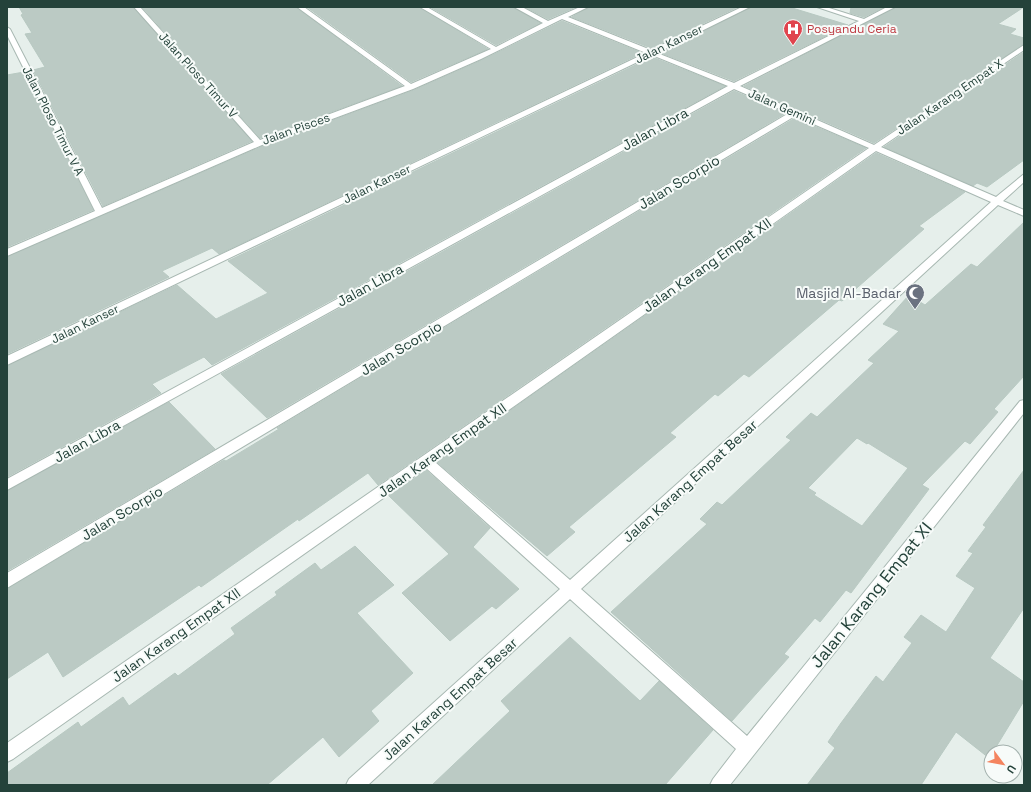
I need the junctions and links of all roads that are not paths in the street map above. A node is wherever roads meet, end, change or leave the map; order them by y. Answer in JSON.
{"nodes":[{"id":1,"x":137,"y":7,"type":"edge"},
{"id":2,"x":300,"y":7,"type":"edge"},
{"id":3,"x":423,"y":7,"type":"edge"},
{"id":4,"x":517,"y":7,"type":"edge"},
{"id":5,"x":585,"y":7,"type":"edge"},
{"id":6,"x":747,"y":7,"type":"edge"},
{"id":7,"x":820,"y":7,"type":"edge"},
{"id":8,"x":892,"y":7,"type":"edge"},
{"id":9,"x":563,"y":17,"type":"junction"},
{"id":10,"x":862,"y":20,"type":"junction"},
{"id":11,"x":548,"y":23,"type":"junction"},
{"id":12,"x":7,"y":29,"type":"edge"},
{"id":13,"x":1024,"y":47,"type":"edge"},
{"id":14,"x":496,"y":48,"type":"junction"},
{"id":15,"x":652,"y":52,"type":"junction"},
{"id":16,"x":734,"y":86,"type":"junction"},
{"id":17,"x":410,"y":87,"type":"junction"},
{"id":18,"x":794,"y":113,"type":"junction"},
{"id":19,"x":259,"y":142,"type":"junction"},
{"id":20,"x":876,"y":148,"type":"junction"},
{"id":21,"x":1024,"y":177,"type":"edge"},
{"id":22,"x":998,"y":202,"type":"junction"},
{"id":23,"x":100,"y":213,"type":"junction"},
{"id":24,"x":1024,"y":213,"type":"edge"},
{"id":25,"x":7,"y":253,"type":"edge"},
{"id":26,"x":7,"y":361,"type":"edge"},
{"id":27,"x":1024,"y":404,"type":"edge"},
{"id":28,"x":426,"y":461,"type":"junction"},
{"id":29,"x":7,"y":485,"type":"edge"},
{"id":30,"x":7,"y":581,"type":"edge"},
{"id":31,"x":571,"y":589,"type":"junction"},
{"id":32,"x":748,"y":748,"type":"junction"},
{"id":33,"x":7,"y":753,"type":"edge"},
{"id":34,"x":355,"y":785,"type":"edge"},
{"id":35,"x":718,"y":785,"type":"edge"}],
"edges":[{"from":1,"to":19,"type":"street","name":"Jalan Ploso Timur V"},
{"from":2,"to":17,"type":"street"},
{"from":3,"to":14,"type":"street"},
{"from":4,"to":11,"type":"street"},
{"from":5,"to":9,"type":"street","name":"Jalan Pisces"},
{"from":6,"to":15,"type":"street","name":"Jalan Kanser"},
{"from":7,"to":10,"type":"street"},
{"from":8,"to":10,"type":"street","name":"Jalan Libra"},
{"from":9,"to":11,"type":"street","name":"Jalan Pisces"},
{"from":9,"to":15,"type":"street","name":"Jalan Gemini"},
{"from":10,"to":16,"type":"street","name":"Jalan Libra"},
{"from":11,"to":14,"type":"street","name":"Jalan Pisces"},
{"from":12,"to":23,"type":"street","name":"Jalan Ploso Timur V A"},
{"from":13,"to":20,"type":"street","name":"Jalan Karang Empat X"},
{"from":14,"to":17,"type":"street","name":"Jalan Pisces"},
{"from":15,"to":16,"type":"street","name":"Jalan Gemini"},
{"from":15,"to":26,"type":"street","name":"Jalan Kanser"},
{"from":16,"to":18,"type":"street","name":"Jalan Gemini"},
{"from":16,"to":29,"type":"street","name":"Jalan Libra"},
{"from":17,"to":19,"type":"street","name":"Jalan Pisces"},
{"from":18,"to":20,"type":"street","name":"Jalan Gemini"},
{"from":18,"to":30,"type":"street","name":"Jalan Scorpio"},
{"from":19,"to":23,"type":"street","name":"Jalan Pisces"},
{"from":20,"to":22,"type":"street","name":"Jalan Gemini"},
{"from":20,"to":28,"type":"street","name":"Jalan Karang Empat XII"},
{"from":21,"to":22,"type":"street","name":"Jalan Karang Empat Besar"},
{"from":22,"to":24,"type":"street"},
{"from":22,"to":31,"type":"street","name":"Jalan Karang Empat Besar"},
{"from":23,"to":25,"type":"street","name":"Jalan Pisces"},
{"from":27,"to":32,"type":"street","name":"Jalan Karang Empat XI"},
{"from":28,"to":31,"type":"street"},
{"from":28,"to":33,"type":"street","name":"Jalan Karang Empat XII"},
{"from":31,"to":32,"type":"street"},
{"from":31,"to":34,"type":"street","name":"Jalan Karang Empat Besar"},
{"from":32,"to":35,"type":"street","name":"Jalan Karang Empat XI"}]}
